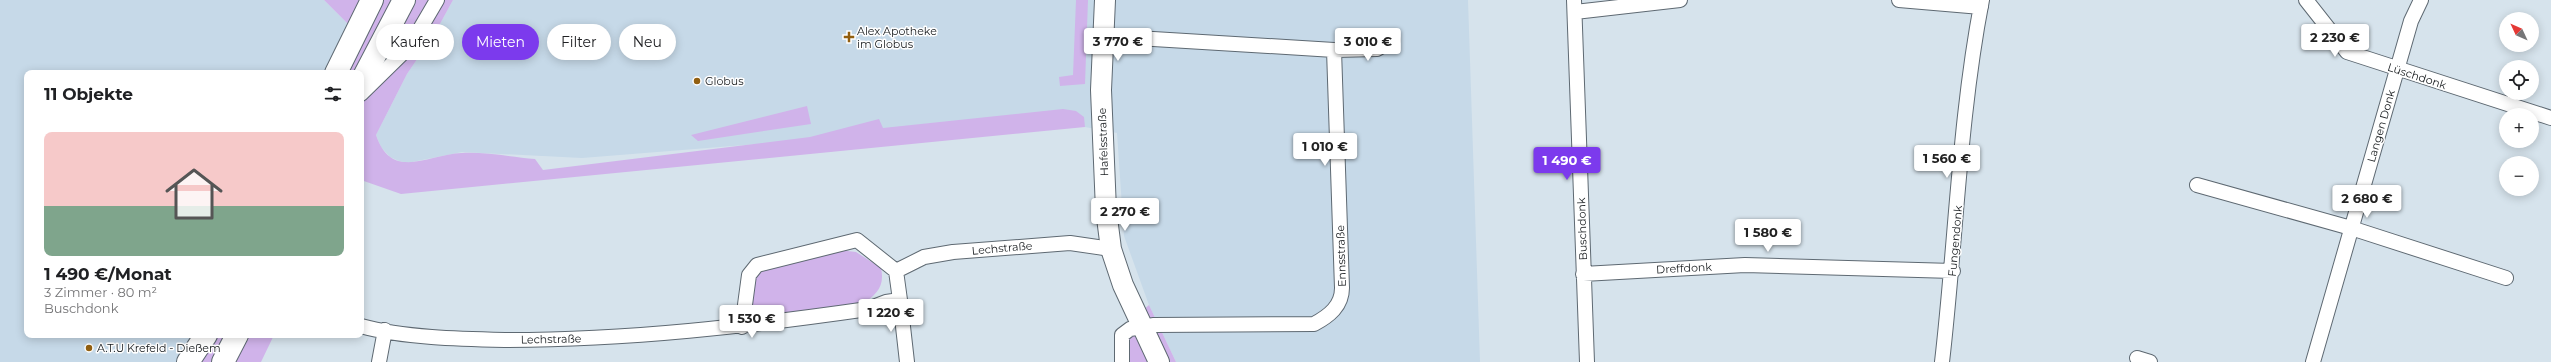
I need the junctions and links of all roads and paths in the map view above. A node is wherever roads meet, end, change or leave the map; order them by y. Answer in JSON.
{"nodes":[{"id":1,"x":372,"y":0,"type":"edge"},
{"id":2,"x":404,"y":0,"type":"edge"},
{"id":3,"x":437,"y":0,"type":"edge"},
{"id":4,"x":1105,"y":0,"type":"edge"},
{"id":5,"x":1680,"y":0,"type":"edge"},
{"id":6,"x":1899,"y":0,"type":"edge"},
{"id":7,"x":2306,"y":0,"type":"edge"},
{"id":8,"x":2421,"y":0,"type":"edge"},
{"id":9,"x":1981,"y":3,"type":"edge"},
{"id":10,"x":1574,"y":6,"type":"edge"},
{"id":11,"x":1104,"y":36,"type":"junction"},
{"id":12,"x":1393,"y":40,"type":"dead end"},
{"id":13,"x":1334,"y":50,"type":"junction"},
{"id":14,"x":337,"y":70,"type":"edge"},
{"id":15,"x":2397,"y":70,"type":"junction"},
{"id":16,"x":364,"y":76,"type":"edge"},
{"id":17,"x":364,"y":91,"type":"edge"},
{"id":18,"x":2551,"y":118,"type":"edge"},
{"id":19,"x":2197,"y":185,"type":"dead end"},
{"id":20,"x":2351,"y":228,"type":"junction"},
{"id":21,"x":1111,"y":248,"type":"junction"},
{"id":22,"x":896,"y":271,"type":"junction"},
{"id":23,"x":1953,"y":271,"type":"junction"},
{"id":24,"x":1583,"y":274,"type":"junction"},
{"id":25,"x":2506,"y":278,"type":"dead end"},
{"id":26,"x":900,"y":300,"type":"junction"},
{"id":27,"x":364,"y":326,"type":"edge"},
{"id":28,"x":1142,"y":326,"type":"junction"},
{"id":29,"x":742,"y":327,"type":"junction"},
{"id":30,"x":385,"y":330,"type":"junction"},
{"id":31,"x":204,"y":338,"type":"edge"},
{"id":32,"x":205,"y":338,"type":"edge"},
{"id":33,"x":235,"y":338,"type":"edge"},
{"id":34,"x":188,"y":362,"type":"edge"},
{"id":35,"x":195,"y":362,"type":"edge"},
{"id":36,"x":223,"y":362,"type":"edge"},
{"id":37,"x":379,"y":362,"type":"edge"},
{"id":38,"x":907,"y":362,"type":"edge"},
{"id":39,"x":1122,"y":362,"type":"edge"},
{"id":40,"x":1159,"y":362,"type":"edge"},
{"id":41,"x":1587,"y":362,"type":"edge"},
{"id":42,"x":1942,"y":362,"type":"edge"},
{"id":43,"x":2313,"y":362,"type":"edge"}],
"edges":[{"from":1,"to":14,"type":"main road"},
{"from":2,"to":16,"type":"main road"},
{"from":3,"to":17,"type":"street"},
{"from":4,"to":11,"type":"main road","name":"Hafelsstraße"},
{"from":5,"to":10,"type":"street"},
{"from":6,"to":9,"type":"street"},
{"from":7,"to":15,"type":"street","name":"Lüschdonk"},
{"from":8,"to":15,"type":"street","name":"Langen Donk"},
{"from":9,"to":23,"type":"street","name":"Fungendonk"},
{"from":10,"to":24,"type":"street","name":"Buschdonk"},
{"from":11,"to":13,"type":"street"},
{"from":11,"to":21,"type":"main road","name":"Hafelsstraße"},
{"from":12,"to":13,"type":"street"},
{"from":13,"to":28,"type":"street","name":"Ennsstraße"},
{"from":15,"to":18,"type":"street","name":"Lüschdonk"},
{"from":15,"to":20,"type":"street","name":"Langen Donk"},
{"from":19,"to":20,"type":"street"},
{"from":20,"to":25,"type":"street"},
{"from":20,"to":43,"type":"street","name":"Langen Donk"},
{"from":21,"to":22,"type":"street","name":"Lechstraße"},
{"from":21,"to":28,"type":"main road","name":"Hafelsstraße"},
{"from":22,"to":26,"type":"street"},
{"from":22,"to":29,"type":"street"},
{"from":23,"to":24,"type":"street","name":"Dreffdonk"},
{"from":23,"to":42,"type":"street","name":"Fungendonk"},
{"from":24,"to":41,"type":"street","name":"Buschdonk"},
{"from":26,"to":29,"type":"street","name":"Lechstraße"},
{"from":26,"to":38,"type":"street"},
{"from":27,"to":30,"type":"street","name":"Lechstraße"},
{"from":28,"to":39,"type":"street"},
{"from":28,"to":40,"type":"main road","name":"Hafelsstraße"},
{"from":29,"to":30,"type":"street","name":"Lechstraße"},
{"from":30,"to":37,"type":"street"},
{"from":31,"to":34,"type":"main road"},
{"from":32,"to":35,"type":"main road"},
{"from":33,"to":36,"type":"main road"}]}
